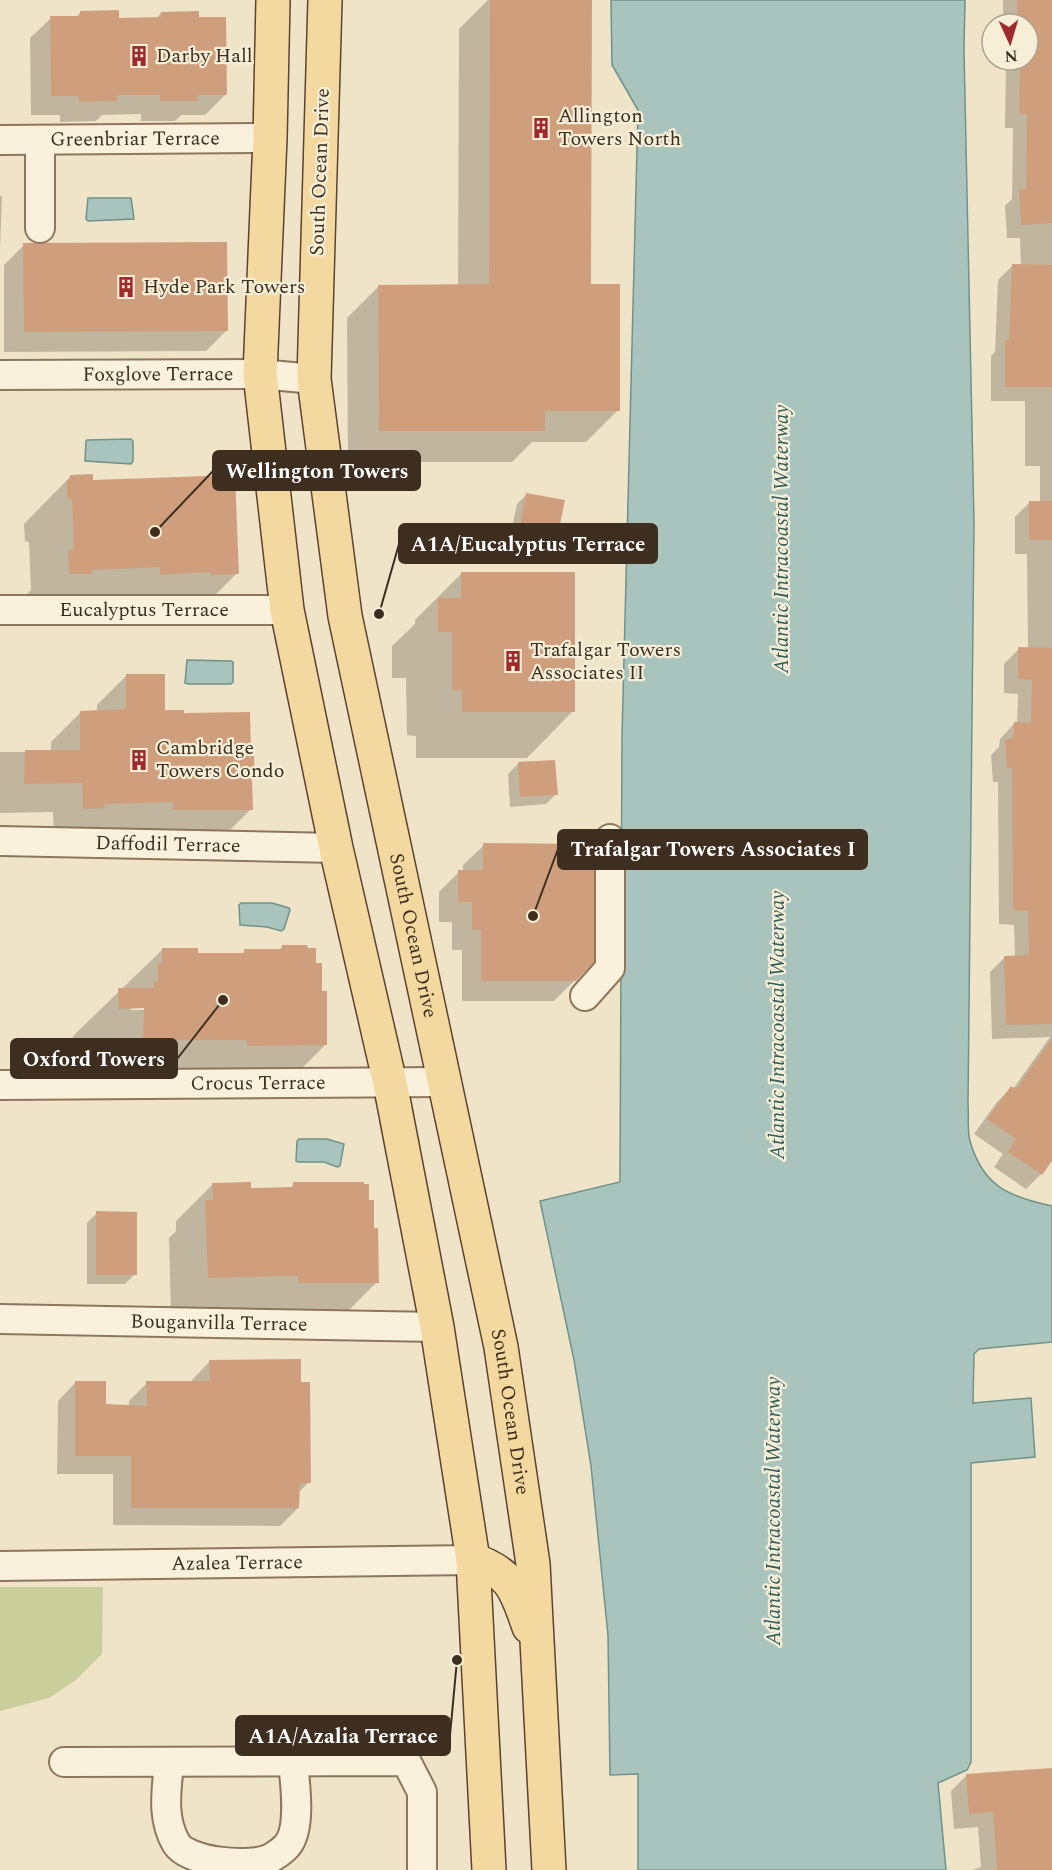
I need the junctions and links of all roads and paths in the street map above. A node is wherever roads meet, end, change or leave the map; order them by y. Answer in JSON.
{"nodes":[{"id":1,"x":273,"y":0,"type":"edge"},
{"id":2,"x":325,"y":0,"type":"edge"},
{"id":3,"x":270,"y":138,"type":"junction"},
{"id":4,"x":0,"y":140,"type":"edge"},
{"id":5,"x":40,"y":140,"type":"junction"},
{"id":6,"x":40,"y":228,"type":"dead end"},
{"id":7,"x":260,"y":374,"type":"junction"},
{"id":8,"x":0,"y":375,"type":"edge"},
{"id":9,"x":314,"y":379,"type":"junction"},
{"id":10,"x":0,"y":610,"type":"edge"},
{"id":11,"x":287,"y":610,"type":"junction"},
{"id":12,"x":610,"y":839,"type":"dead end"},
{"id":13,"x":0,"y":841,"type":"edge"},
{"id":14,"x":336,"y":848,"type":"junction"},
{"id":15,"x":585,"y":996,"type":"dead end"},
{"id":16,"x":443,"y":1082,"type":"junction"},
{"id":17,"x":390,"y":1083,"type":"junction"},
{"id":18,"x":0,"y":1085,"type":"edge"},
{"id":19,"x":0,"y":1319,"type":"edge"},
{"id":20,"x":437,"y":1327,"type":"junction"},
{"id":21,"x":473,"y":1560,"type":"junction"},
{"id":22,"x":0,"y":1566,"type":"edge"},
{"id":23,"x":540,"y":1697,"type":"junction"},
{"id":24,"x":64,"y":1762,"type":"dead end"},
{"id":25,"x":169,"y":1762,"type":"junction"},
{"id":26,"x":293,"y":1762,"type":"junction"},
{"id":27,"x":422,"y":1870,"type":"edge"},
{"id":28,"x":489,"y":1870,"type":"edge"},
{"id":29,"x":549,"y":1870,"type":"edge"}],
"edges":[{"from":1,"to":3,"type":"main road"},
{"from":2,"to":9,"type":"main road","name":"South Ocean Drive"},
{"from":3,"to":5,"type":"street","name":"Greenbriar Terrace"},
{"from":3,"to":7,"type":"main road"},
{"from":4,"to":5,"type":"street","name":"Greenbriar Terrace"},
{"from":5,"to":6,"type":"street"},
{"from":7,"to":8,"type":"street","name":"Foxglove Terrace"},
{"from":7,"to":9,"type":"street","name":"Foxglove Terrace"},
{"from":7,"to":11,"type":"main road"},
{"from":9,"to":16,"type":"main road","name":"South Ocean Drive"},
{"from":10,"to":11,"type":"street","name":"Eucalyptus Terrace"},
{"from":11,"to":14,"type":"main road"},
{"from":12,"to":15,"type":"street"},
{"from":13,"to":14,"type":"street","name":"Daffodil Terrace"},
{"from":14,"to":17,"type":"main road"},
{"from":16,"to":17,"type":"street","name":"Crocus Terrace"},
{"from":16,"to":23,"type":"main road","name":"South Ocean Drive"},
{"from":17,"to":18,"type":"street","name":"Crocus Terrace"},
{"from":17,"to":20,"type":"main road"},
{"from":19,"to":20,"type":"street","name":"Bouganvilla Terrace"},
{"from":20,"to":21,"type":"main road"},
{"from":21,"to":22,"type":"street","name":"Azalea Terrace"},
{"from":21,"to":23,"type":"main road"},
{"from":21,"to":28,"type":"main road"},
{"from":23,"to":29,"type":"main road","name":"South Ocean Drive"},
{"from":24,"to":25,"type":"street"},
{"from":25,"to":26,"type":"street"},
{"from":25,"to":26,"type":"street"},
{"from":26,"to":27,"type":"street"}]}
